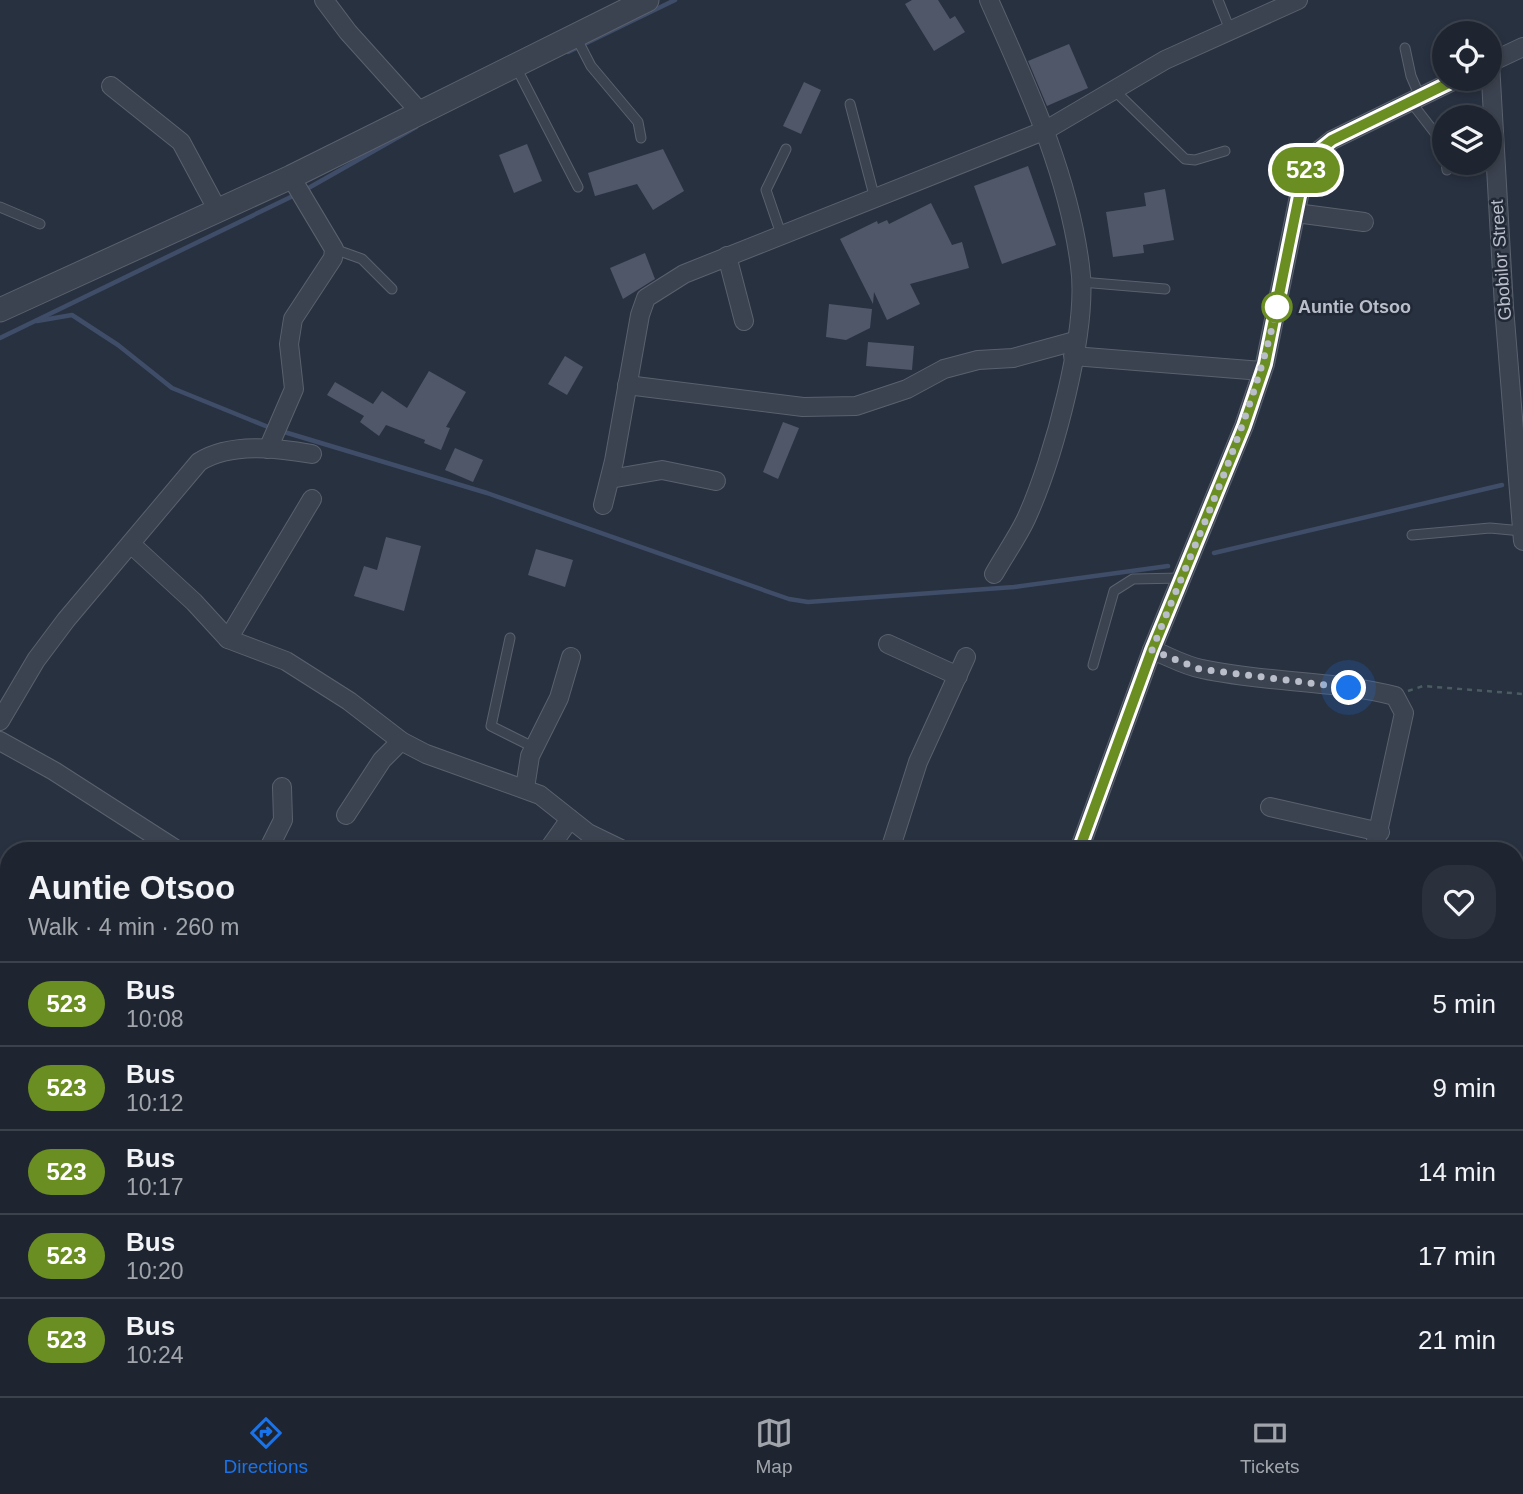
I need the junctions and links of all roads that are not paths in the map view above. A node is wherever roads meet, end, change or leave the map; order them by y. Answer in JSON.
{"nodes":[{"id":1,"x":324,"y":0,"type":"edge"},
{"id":2,"x":647,"y":0,"type":"edge"},
{"id":3,"x":989,"y":0,"type":"edge"},
{"id":4,"x":1218,"y":0,"type":"edge"},
{"id":5,"x":1298,"y":0,"type":"edge"},
{"id":6,"x":1230,"y":30,"type":"junction"},
{"id":7,"x":575,"y":35,"type":"junction"},
{"id":8,"x":1523,"y":47,"type":"edge"},
{"id":9,"x":1405,"y":48,"type":"dead end"},
{"id":10,"x":1502,"y":57,"type":"edge"},
{"id":11,"x":515,"y":65,"type":"junction"},
{"id":12,"x":111,"y":86,"type":"dead end"},
{"id":13,"x":1114,"y":90,"type":"junction"},
{"id":14,"x":1432,"y":91,"type":"edge"},
{"id":15,"x":1491,"y":91,"type":"edge"},
{"id":16,"x":1415,"y":99,"type":"junction"},
{"id":17,"x":850,"y":104,"type":"dead end"},
{"id":18,"x":420,"y":111,"type":"junction"},
{"id":19,"x":1432,"y":128,"type":"edge"},
{"id":20,"x":1046,"y":130,"type":"junction"},
{"id":21,"x":641,"y":138,"type":"dead end"},
{"id":22,"x":786,"y":149,"type":"dead end"},
{"id":23,"x":1225,"y":151,"type":"dead end"},
{"id":24,"x":297,"y":186,"type":"junction"},
{"id":25,"x":578,"y":187,"type":"dead end"},
{"id":26,"x":875,"y":200,"type":"junction"},
{"id":27,"x":0,"y":207,"type":"edge"},
{"id":28,"x":217,"y":209,"type":"junction"},
{"id":29,"x":1296,"y":213,"type":"junction"},
{"id":30,"x":1364,"y":222,"type":"dead end"},
{"id":31,"x":40,"y":224,"type":"dead end"},
{"id":32,"x":781,"y":234,"type":"junction"},
{"id":33,"x":334,"y":249,"type":"junction"},
{"id":34,"x":727,"y":256,"type":"junction"},
{"id":35,"x":1081,"y":282,"type":"junction"},
{"id":36,"x":392,"y":289,"type":"dead end"},
{"id":37,"x":1165,"y":289,"type":"dead end"},
{"id":38,"x":0,"y":310,"type":"edge"},
{"id":39,"x":744,"y":321,"type":"dead end"},
{"id":40,"x":1074,"y":349,"type":"junction"},
{"id":41,"x":1262,"y":371,"type":"junction"},
{"id":42,"x":627,"y":385,"type":"junction"},
{"id":43,"x":273,"y":437,"type":"junction"},
{"id":44,"x":312,"y":454,"type":"dead end"},
{"id":45,"x":610,"y":479,"type":"junction"},
{"id":46,"x":716,"y":481,"type":"dead end"},
{"id":47,"x":1522,"y":494,"type":"edge"},
{"id":48,"x":312,"y":499,"type":"dead end"},
{"id":49,"x":603,"y":505,"type":"dead end"},
{"id":50,"x":1412,"y":535,"type":"dead end"},
{"id":51,"x":1522,"y":536,"type":"edge"},
{"id":52,"x":132,"y":545,"type":"junction"},
{"id":53,"x":994,"y":574,"type":"dead end"},
{"id":54,"x":1181,"y":578,"type":"junction"},
{"id":55,"x":510,"y":638,"type":"dead end"},
{"id":56,"x":228,"y":639,"type":"junction"},
{"id":57,"x":888,"y":644,"type":"dead end"},
{"id":58,"x":1152,"y":650,"type":"junction"},
{"id":59,"x":571,"y":657,"type":"dead end"},
{"id":60,"x":966,"y":657,"type":"dead end"},
{"id":61,"x":1093,"y":665,"type":"dead end"},
{"id":62,"x":958,"y":676,"type":"junction"},
{"id":63,"x":0,"y":721,"type":"edge"},
{"id":64,"x":0,"y":741,"type":"edge"},
{"id":65,"x":401,"y":741,"type":"junction"},
{"id":66,"x":533,"y":747,"type":"junction"},
{"id":67,"x":282,"y":787,"type":"dead end"},
{"id":68,"x":525,"y":788,"type":"junction"},
{"id":69,"x":1270,"y":807,"type":"dead end"},
{"id":70,"x":346,"y":815,"type":"dead end"},
{"id":71,"x":570,"y":819,"type":"junction"},
{"id":72,"x":1380,"y":832,"type":"junction"},
{"id":73,"x":164,"y":842,"type":"edge"},
{"id":74,"x":272,"y":842,"type":"edge"},
{"id":75,"x":554,"y":842,"type":"edge"},
{"id":76,"x":607,"y":842,"type":"edge"},
{"id":77,"x":893,"y":842,"type":"edge"},
{"id":78,"x":1082,"y":842,"type":"edge"},
{"id":79,"x":1377,"y":842,"type":"edge"}],
"edges":[{"from":1,"to":18,"type":"street"},
{"from":2,"to":7,"type":"street"},
{"from":3,"to":20,"type":"street"},
{"from":4,"to":6,"type":"lane"},
{"from":5,"to":6,"type":"street"},
{"from":6,"to":13,"type":"street"},
{"from":7,"to":11,"type":"street"},
{"from":7,"to":21,"type":"lane"},
{"from":8,"to":10,"type":"street"},
{"from":9,"to":16,"type":"lane"},
{"from":11,"to":18,"type":"street"},
{"from":11,"to":25,"type":"lane"},
{"from":12,"to":28,"type":"street"},
{"from":13,"to":20,"type":"street"},
{"from":13,"to":23,"type":"lane"},
{"from":14,"to":16,"type":"street"},
{"from":15,"to":47,"type":"street","name":"Gbobilor Street"},
{"from":16,"to":19,"type":"lane"},
{"from":16,"to":29,"type":"street"},
{"from":17,"to":26,"type":"lane"},
{"from":18,"to":24,"type":"street"},
{"from":20,"to":26,"type":"street"},
{"from":20,"to":35,"type":"street"},
{"from":22,"to":32,"type":"lane"},
{"from":24,"to":28,"type":"street"},
{"from":24,"to":33,"type":"street"},
{"from":26,"to":32,"type":"street"},
{"from":27,"to":31,"type":"lane"},
{"from":28,"to":38,"type":"street"},
{"from":29,"to":30,"type":"street"},
{"from":29,"to":41,"type":"street"},
{"from":32,"to":34,"type":"street"},
{"from":33,"to":36,"type":"lane"},
{"from":33,"to":43,"type":"street"},
{"from":34,"to":39,"type":"street"},
{"from":34,"to":42,"type":"street"},
{"from":35,"to":37,"type":"lane"},
{"from":35,"to":40,"type":"street"},
{"from":40,"to":41,"type":"street"},
{"from":40,"to":42,"type":"street"},
{"from":40,"to":53,"type":"street"},
{"from":41,"to":54,"type":"street"},
{"from":42,"to":45,"type":"street"},
{"from":43,"to":44,"type":"street"},
{"from":43,"to":52,"type":"street"},
{"from":45,"to":46,"type":"street"},
{"from":45,"to":49,"type":"street"},
{"from":47,"to":51,"type":"street","name":"Gbobilor Street"},
{"from":48,"to":56,"type":"street"},
{"from":50,"to":51,"type":"lane"},
{"from":52,"to":56,"type":"street"},
{"from":52,"to":63,"type":"street"},
{"from":54,"to":58,"type":"street"},
{"from":54,"to":61,"type":"lane"},
{"from":55,"to":66,"type":"lane"},
{"from":56,"to":65,"type":"street"},
{"from":57,"to":62,"type":"street"},
{"from":58,"to":72,"type":"street"},
{"from":58,"to":78,"type":"street"},
{"from":59,"to":66,"type":"street"},
{"from":60,"to":62,"type":"street"},
{"from":62,"to":77,"type":"street"},
{"from":64,"to":73,"type":"street"},
{"from":65,"to":68,"type":"street"},
{"from":65,"to":70,"type":"street"},
{"from":66,"to":68,"type":"street"},
{"from":67,"to":74,"type":"street"},
{"from":68,"to":71,"type":"street"},
{"from":69,"to":72,"type":"street"},
{"from":71,"to":75,"type":"street"},
{"from":71,"to":76,"type":"street"},
{"from":72,"to":79,"type":"street"}]}
